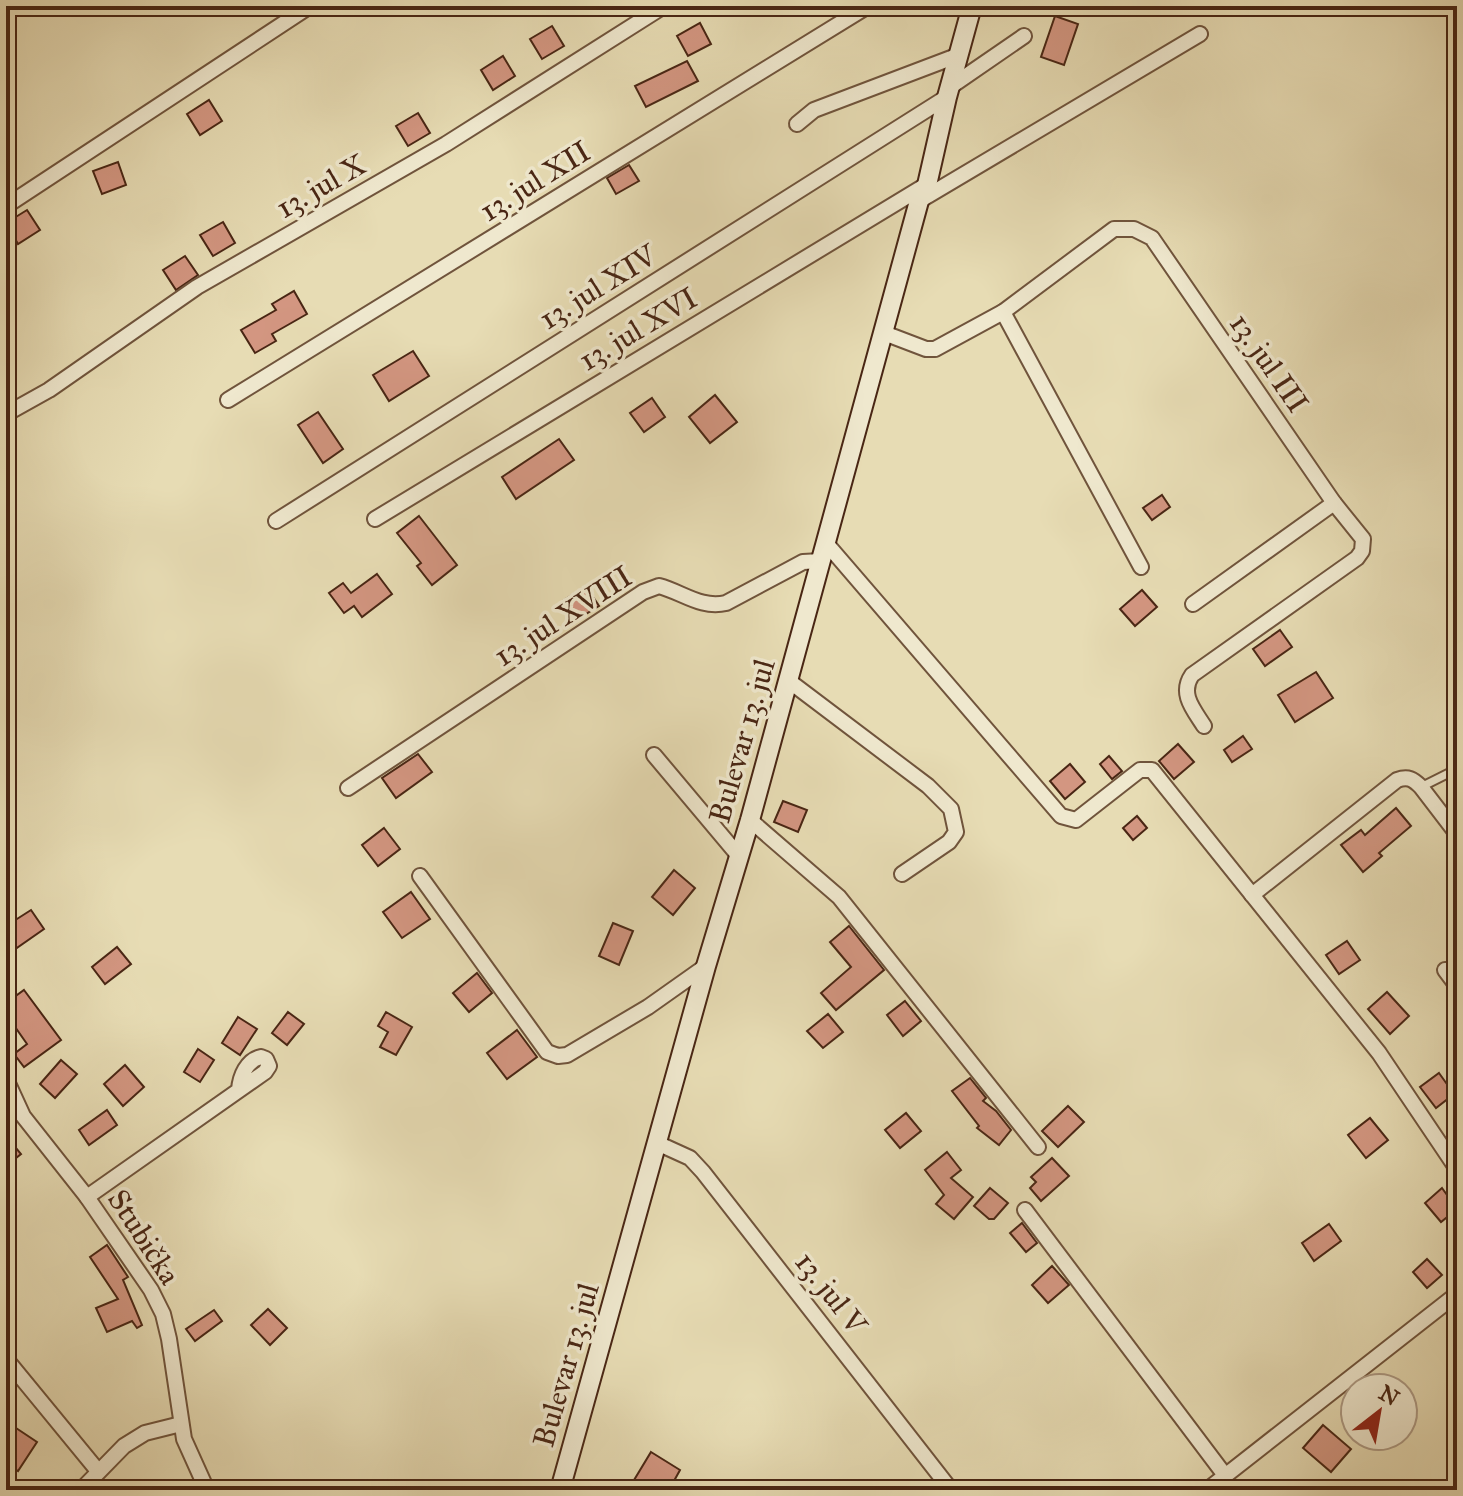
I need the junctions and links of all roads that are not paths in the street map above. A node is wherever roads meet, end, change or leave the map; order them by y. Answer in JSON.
{"nodes":[{"id":1,"x":310,"y":6,"type":"edge"},
{"id":2,"x":664,"y":6,"type":"edge"},
{"id":3,"x":868,"y":6,"type":"edge"},
{"id":4,"x":972,"y":6,"type":"edge"},
{"id":5,"x":1453,"y":6,"type":"edge"},
{"id":6,"x":1457,"y":15,"type":"edge"},
{"id":7,"x":1200,"y":34,"type":"dead end"},
{"id":8,"x":1024,"y":36,"type":"dead end"},
{"id":9,"x":959,"y":55,"type":"junction"},
{"id":10,"x":948,"y":92,"type":"junction"},
{"id":11,"x":797,"y":124,"type":"dead end"},
{"id":12,"x":923,"y":193,"type":"junction"},
{"id":13,"x":6,"y":206,"type":"edge"},
{"id":14,"x":1003,"y":312,"type":"junction"},
{"id":15,"x":884,"y":333,"type":"junction"},
{"id":16,"x":228,"y":400,"type":"dead end"},
{"id":17,"x":6,"y":414,"type":"edge"},
{"id":18,"x":1334,"y":503,"type":"junction"},
{"id":19,"x":375,"y":519,"type":"dead end"},
{"id":20,"x":276,"y":521,"type":"dead end"},
{"id":21,"x":824,"y":552,"type":"junction"},
{"id":22,"x":1141,"y":567,"type":"dead end"},
{"id":23,"x":1193,"y":604,"type":"dead end"},
{"id":24,"x":789,"y":681,"type":"junction"},
{"id":25,"x":1204,"y":726,"type":"dead end"},
{"id":26,"x":654,"y":755,"type":"dead end"},
{"id":27,"x":1457,"y":769,"type":"edge"},
{"id":28,"x":1421,"y":787,"type":"junction"},
{"id":29,"x":348,"y":788,"type":"dead end"},
{"id":30,"x":750,"y":820,"type":"junction"},
{"id":31,"x":1457,"y":834,"type":"edge"},
{"id":32,"x":738,"y":855,"type":"junction"},
{"id":33,"x":902,"y":874,"type":"dead end"},
{"id":34,"x":420,"y":876,"type":"dead end"},
{"id":35,"x":1252,"y":895,"type":"junction"},
{"id":36,"x":706,"y":966,"type":"junction"},
{"id":37,"x":1445,"y":970,"type":"dead end"},
{"id":38,"x":1457,"y":986,"type":"edge"},
{"id":39,"x":6,"y":1079,"type":"edge"},
{"id":40,"x":239,"y":1090,"type":"dead end"},
{"id":41,"x":657,"y":1143,"type":"junction"},
{"id":42,"x":1038,"y":1147,"type":"dead end"},
{"id":43,"x":1457,"y":1169,"type":"edge"},
{"id":44,"x":87,"y":1197,"type":"junction"},
{"id":45,"x":1025,"y":1210,"type":"dead end"},
{"id":46,"x":1457,"y":1294,"type":"edge"},
{"id":47,"x":6,"y":1359,"type":"edge"},
{"id":48,"x":181,"y":1424,"type":"junction"},
{"id":49,"x":98,"y":1471,"type":"junction"},
{"id":50,"x":1224,"y":1474,"type":"junction"},
{"id":51,"x":81,"y":1490,"type":"edge"},
{"id":52,"x":207,"y":1490,"type":"edge"},
{"id":53,"x":560,"y":1490,"type":"edge"},
{"id":54,"x":951,"y":1490,"type":"edge"},
{"id":55,"x":1207,"y":1490,"type":"edge"}],
"edges":[{"from":1,"to":13,"type":"street"},
{"from":2,"to":17,"type":"street","name":"13. jul X"},
{"from":3,"to":16,"type":"street","name":"13. jul XII"},
{"from":4,"to":9,"type":"street","name":"Bulevar 13. jul"},
{"from":5,"to":6,"type":"lane"},
{"from":7,"to":12,"type":"street","name":"13. jul XVI"},
{"from":8,"to":10,"type":"street","name":"13. jul XIV"},
{"from":9,"to":10,"type":"street","name":"Bulevar 13. jul"},
{"from":9,"to":11,"type":"street"},
{"from":10,"to":12,"type":"street","name":"Bulevar 13. jul"},
{"from":10,"to":20,"type":"street","name":"13. jul XIV"},
{"from":12,"to":15,"type":"street","name":"Bulevar 13. jul"},
{"from":12,"to":19,"type":"street","name":"13. jul XVI"},
{"from":14,"to":15,"type":"street","name":"13. jul III"},
{"from":14,"to":18,"type":"street","name":"13. jul III"},
{"from":14,"to":22,"type":"street"},
{"from":15,"to":21,"type":"street","name":"Bulevar 13. jul"},
{"from":18,"to":23,"type":"street"},
{"from":18,"to":25,"type":"street","name":"13. jul III"},
{"from":21,"to":24,"type":"street","name":"Bulevar 13. jul"},
{"from":21,"to":29,"type":"street","name":"13. jul XVIII"},
{"from":21,"to":35,"type":"street"},
{"from":24,"to":30,"type":"street","name":"Bulevar 13. jul"},
{"from":24,"to":33,"type":"street"},
{"from":26,"to":32,"type":"street"},
{"from":27,"to":28,"type":"lane"},
{"from":28,"to":31,"type":"street"},
{"from":28,"to":35,"type":"street"},
{"from":30,"to":32,"type":"street","name":"Bulevar 13. jul"},
{"from":30,"to":42,"type":"street"},
{"from":32,"to":36,"type":"street","name":"Bulevar 13. jul"},
{"from":34,"to":36,"type":"street"},
{"from":35,"to":43,"type":"street"},
{"from":36,"to":41,"type":"street","name":"Bulevar 13. jul"},
{"from":37,"to":38,"type":"street"},
{"from":39,"to":44,"type":"street","name":"Stubička"},
{"from":40,"to":44,"type":"street"},
{"from":41,"to":53,"type":"street","name":"Bulevar 13. jul"},
{"from":41,"to":54,"type":"street","name":"13. jul V"},
{"from":44,"to":48,"type":"street","name":"Stubička"},
{"from":45,"to":50,"type":"street"},
{"from":46,"to":50,"type":"street"},
{"from":47,"to":49,"type":"street"},
{"from":48,"to":49,"type":"street"},
{"from":48,"to":52,"type":"street","name":"Stubička"},
{"from":49,"to":51,"type":"street"},
{"from":50,"to":55,"type":"street"}]}
